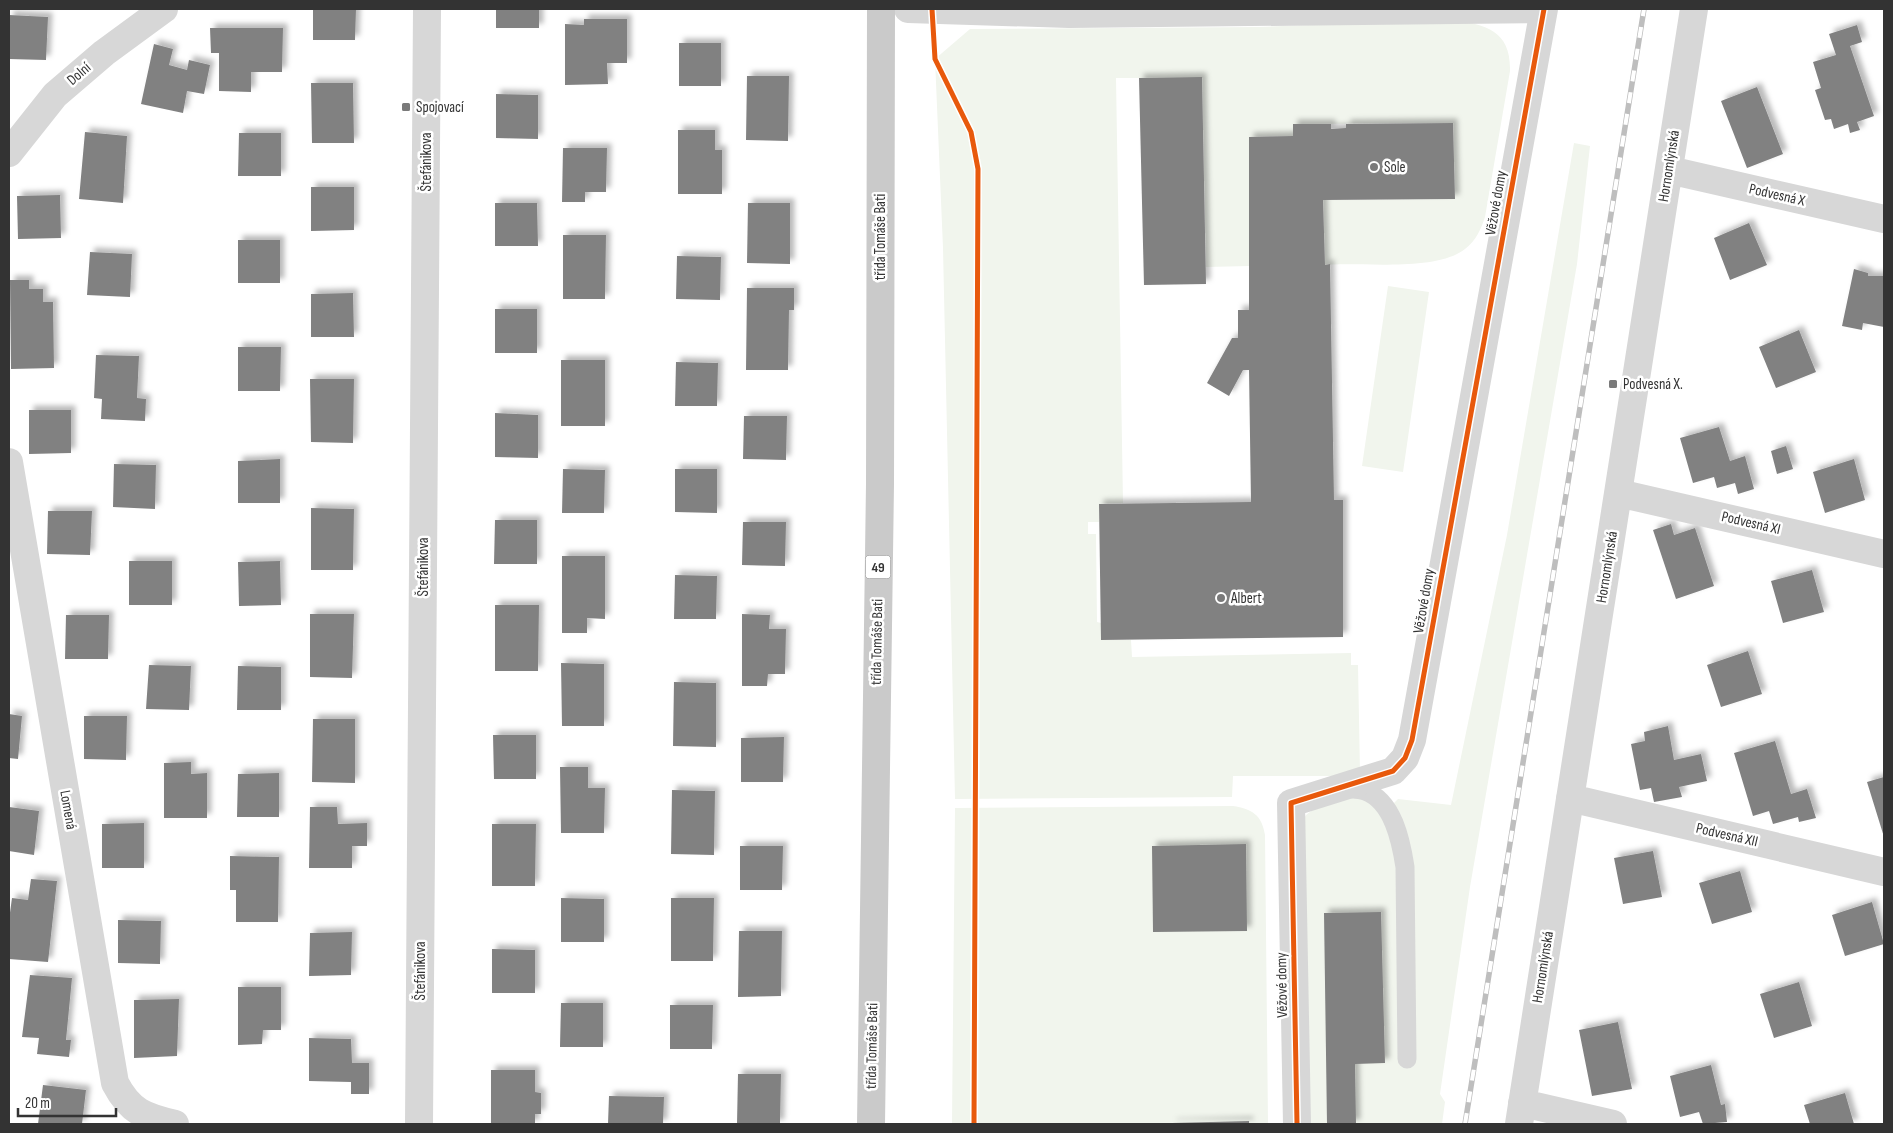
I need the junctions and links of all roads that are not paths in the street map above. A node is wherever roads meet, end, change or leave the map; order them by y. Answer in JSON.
{"nodes":[{"id":1,"x":164,"y":9,"type":"edge"},
{"id":2,"x":427,"y":9,"type":"edge"},
{"id":3,"x":881,"y":9,"type":"edge"},
{"id":4,"x":908,"y":9,"type":"edge"},
{"id":5,"x":1544,"y":9,"type":"edge"},
{"id":6,"x":1694,"y":9,"type":"edge"},
{"id":7,"x":9,"y":153,"type":"edge"},
{"id":8,"x":1669,"y":170,"type":"junction"},
{"id":9,"x":1884,"y":219,"type":"edge"},
{"id":10,"x":9,"y":462,"type":"edge"},
{"id":11,"x":1618,"y":493,"type":"junction"},
{"id":12,"x":1884,"y":554,"type":"edge"},
{"id":13,"x":1338,"y":787,"type":"junction"},
{"id":14,"x":1570,"y":798,"type":"junction"},
{"id":15,"x":1884,"y":872,"type":"edge"},
{"id":16,"x":1407,"y":1059,"type":"dead end"},
{"id":17,"x":1520,"y":1114,"type":"edge"},
{"id":18,"x":1600,"y":1121,"type":"edge"},
{"id":19,"x":175,"y":1124,"type":"edge"},
{"id":20,"x":419,"y":1124,"type":"edge"},
{"id":21,"x":871,"y":1124,"type":"edge"},
{"id":22,"x":1297,"y":1124,"type":"edge"}],
"edges":[{"from":1,"to":7,"type":"street","name":"Dolní"},
{"from":2,"to":20,"type":"street","name":"Štefánikova"},
{"from":3,"to":21,"type":"main road","name":"třída Tomáše Bati","number":"49"},
{"from":4,"to":5,"type":"street"},
{"from":5,"to":13,"type":"street","name":"Věžové domy"},
{"from":6,"to":8,"type":"street","name":"Hornomlýnská"},
{"from":8,"to":9,"type":"street","name":"Podvesná X"},
{"from":8,"to":11,"type":"street","name":"Hornomlýnská"},
{"from":10,"to":19,"type":"street","name":"Lomená"},
{"from":11,"to":12,"type":"street","name":"Podvesná XI"},
{"from":11,"to":14,"type":"street","name":"Hornomlýnská"},
{"from":13,"to":16,"type":"lane"},
{"from":13,"to":22,"type":"street","name":"Věžové domy"},
{"from":14,"to":15,"type":"street","name":"Podvesná XII"},
{"from":14,"to":17,"type":"street","name":"Hornomlýnská"},
{"from":17,"to":18,"type":"street"}]}
